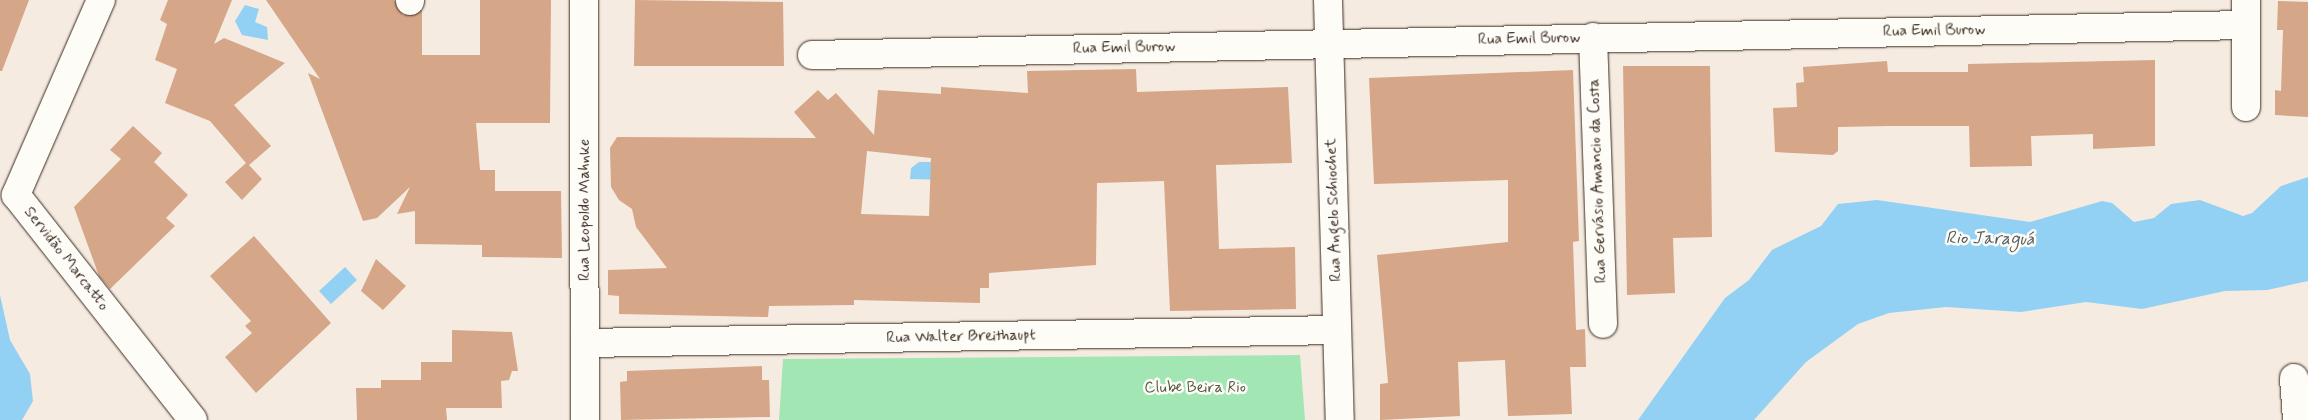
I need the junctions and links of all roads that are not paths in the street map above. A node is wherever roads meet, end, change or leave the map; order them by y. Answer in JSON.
{"nodes":[{"id":1,"x":101,"y":0,"type":"edge"},
{"id":2,"x":584,"y":0,"type":"edge"},
{"id":3,"x":1328,"y":0,"type":"edge"},
{"id":4,"x":2246,"y":12,"type":"edge"},
{"id":5,"x":1593,"y":37,"type":"junction"},
{"id":6,"x":1329,"y":43,"type":"junction"},
{"id":7,"x":812,"y":55,"type":"dead end"},
{"id":8,"x":2246,"y":108,"type":"dead end"},
{"id":9,"x":1603,"y":324,"type":"dead end"},
{"id":10,"x":1337,"y":330,"type":"junction"},
{"id":11,"x":585,"y":343,"type":"junction"},
{"id":12,"x":2294,"y":378,"type":"dead end"},
{"id":13,"x":193,"y":420,"type":"edge"},
{"id":14,"x":585,"y":420,"type":"edge"},
{"id":15,"x":1340,"y":420,"type":"edge"},
{"id":16,"x":2297,"y":420,"type":"edge"}],
"edges":[{"from":1,"to":13,"type":"street","name":"Servidão Marcatto"},
{"from":2,"to":11,"type":"street","name":"Rua Leopoldo Mahnke"},
{"from":3,"to":6,"type":"street","name":"Rua Angelo Schiochet"},
{"from":4,"to":5,"type":"street","name":"Rua Emil Burow"},
{"from":4,"to":8,"type":"street"},
{"from":5,"to":6,"type":"street","name":"Rua Emil Burow"},
{"from":5,"to":9,"type":"street","name":"Rua Gervásio Amancio da Costa"},
{"from":6,"to":7,"type":"street","name":"Rua Emil Burow"},
{"from":6,"to":10,"type":"street","name":"Rua Angelo Schiochet"},
{"from":10,"to":11,"type":"street","name":"Rua Walter Breithaupt"},
{"from":10,"to":15,"type":"street","name":"Rua Angelo Schiochet"},
{"from":11,"to":14,"type":"street","name":"Rua Leopoldo Mahnke"},
{"from":12,"to":16,"type":"street"}]}
